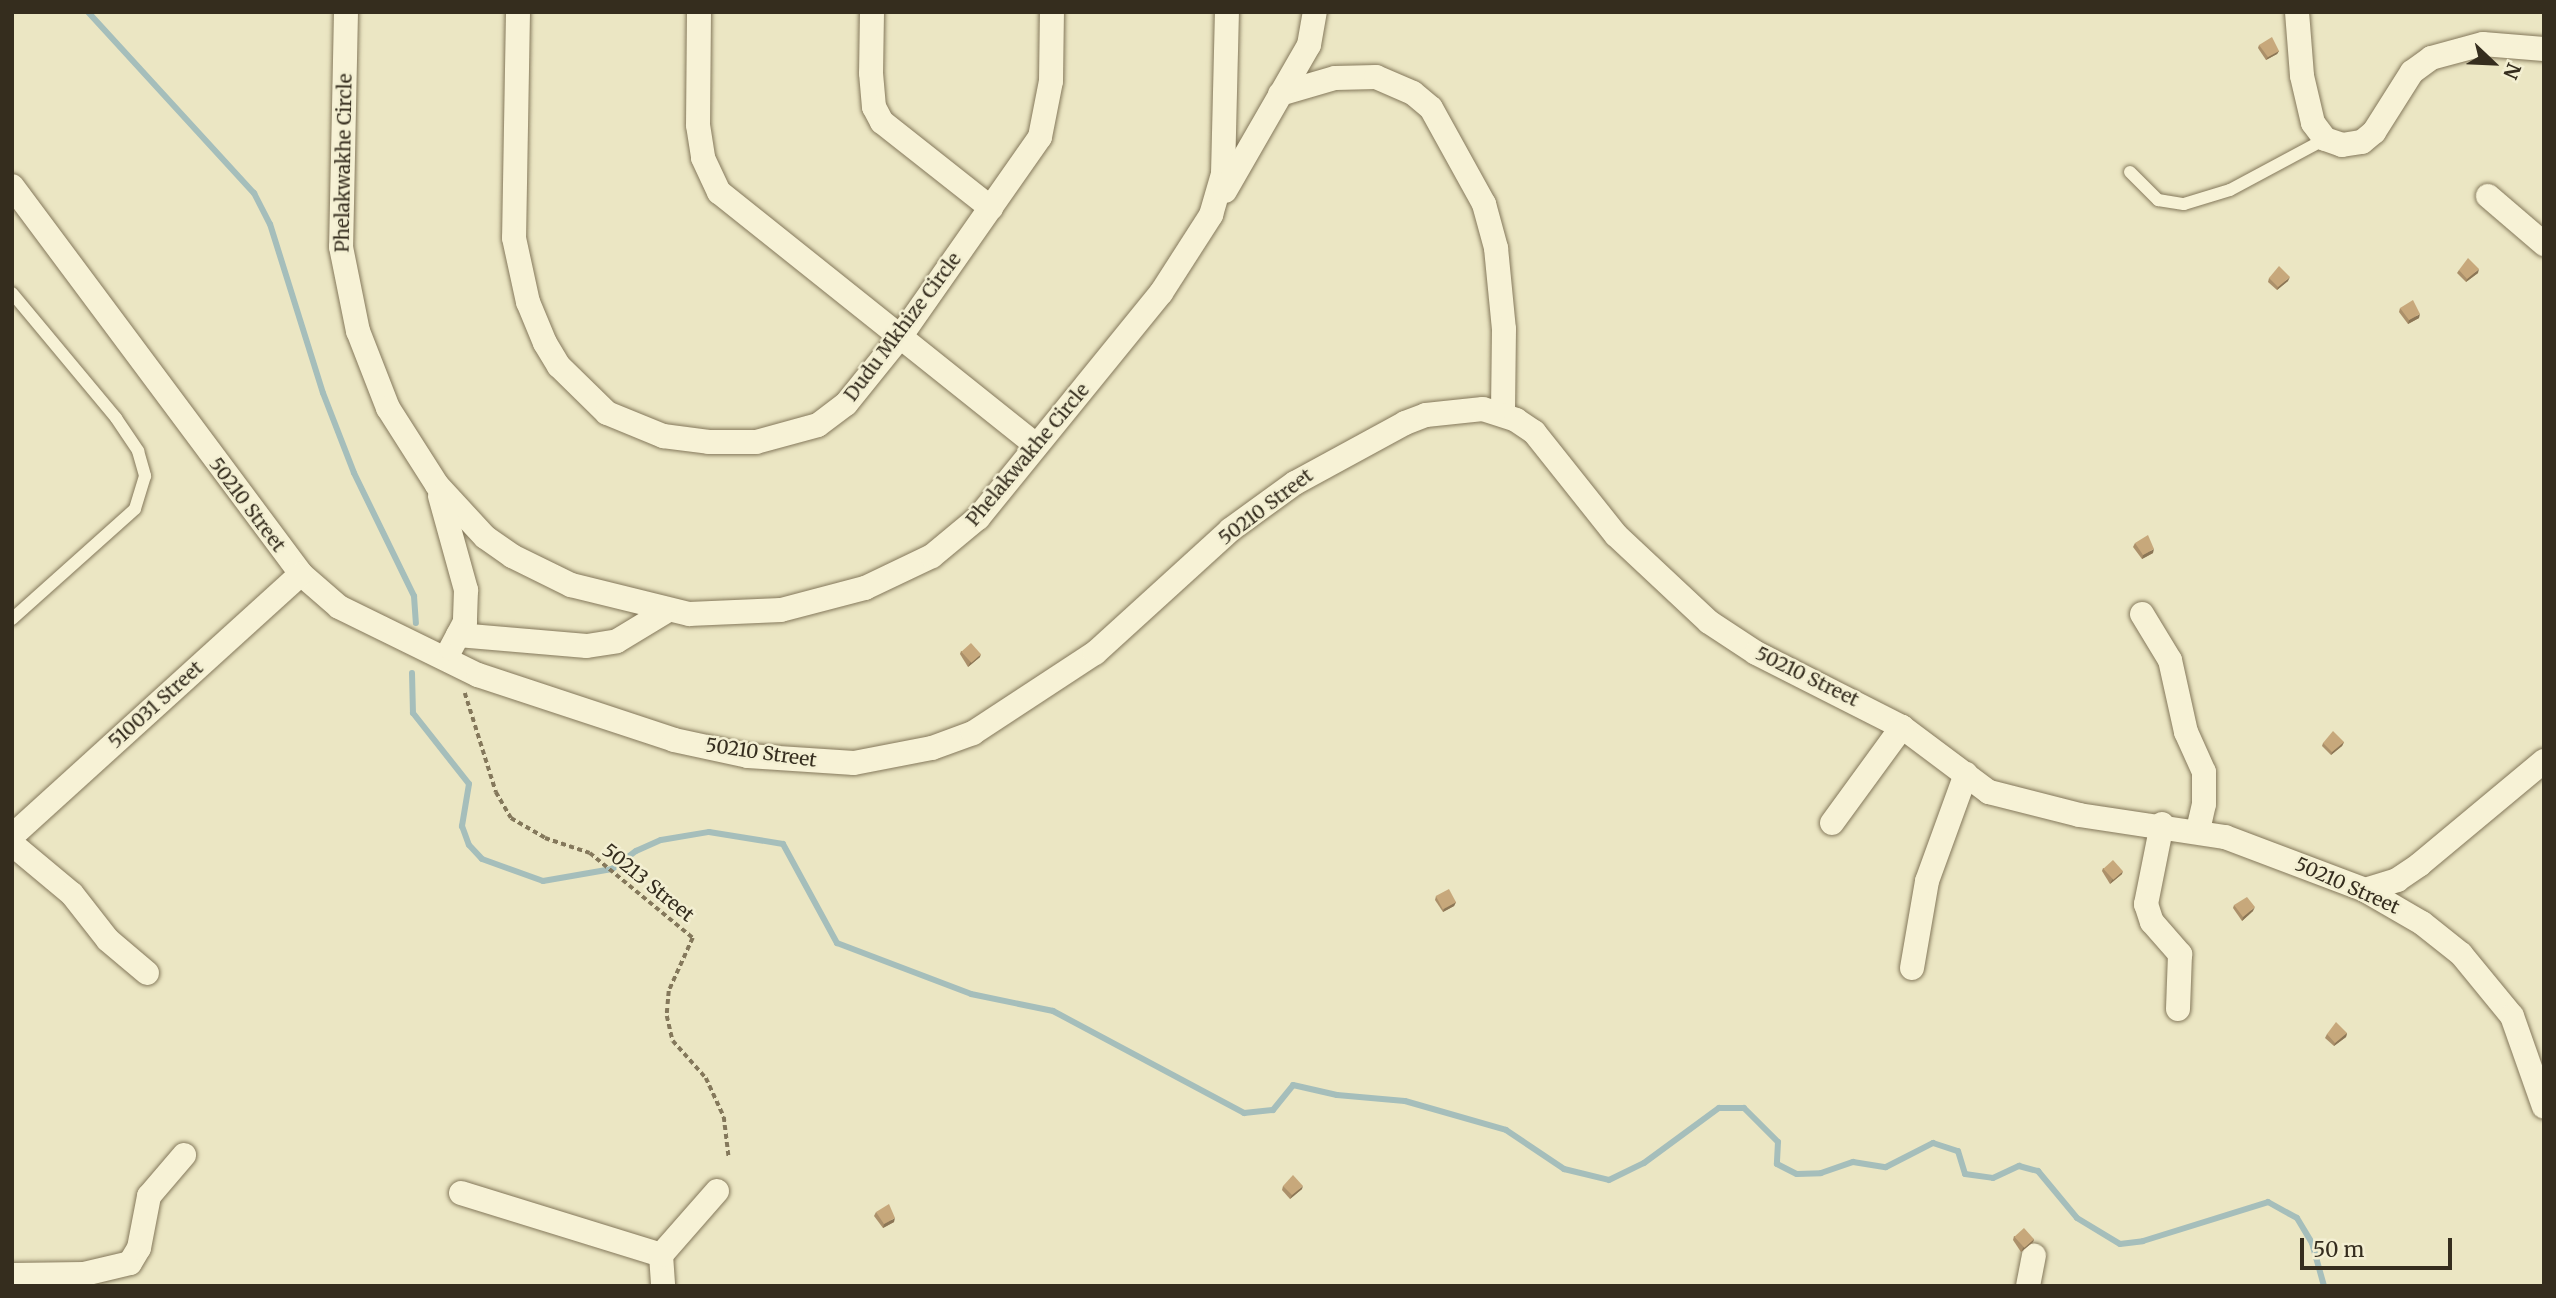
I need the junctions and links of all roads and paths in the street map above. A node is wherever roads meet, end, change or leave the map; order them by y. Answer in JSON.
{"nodes":[{"id":1,"x":346,"y":12,"type":"edge"},
{"id":2,"x":519,"y":12,"type":"edge"},
{"id":3,"x":699,"y":12,"type":"edge"},
{"id":4,"x":872,"y":12,"type":"edge"},
{"id":5,"x":1052,"y":12,"type":"edge"},
{"id":6,"x":1227,"y":12,"type":"edge"},
{"id":7,"x":1315,"y":12,"type":"edge"},
{"id":8,"x":2297,"y":12,"type":"edge"},
{"id":9,"x":2544,"y":49,"type":"edge"},
{"id":10,"x":1280,"y":94,"type":"junction"},
{"id":11,"x":2325,"y":139,"type":"junction"},
{"id":12,"x":2130,"y":172,"type":"dead end"},
{"id":13,"x":12,"y":186,"type":"edge"},
{"id":14,"x":2488,"y":196,"type":"dead end"},
{"id":15,"x":991,"y":208,"type":"junction"},
{"id":16,"x":1211,"y":215,"type":"junction"},
{"id":17,"x":2544,"y":244,"type":"edge"},
{"id":18,"x":12,"y":293,"type":"edge"},
{"id":19,"x":900,"y":337,"type":"junction"},
{"id":20,"x":1503,"y":415,"type":"junction"},
{"id":21,"x":1036,"y":446,"type":"junction"},
{"id":22,"x":437,"y":485,"type":"junction"},
{"id":23,"x":301,"y":574,"type":"junction"},
{"id":24,"x":665,"y":612,"type":"junction"},
{"id":25,"x":2142,"y":614,"type":"dead end"},
{"id":26,"x":12,"y":619,"type":"edge"},
{"id":27,"x":458,"y":635,"type":"junction"},
{"id":28,"x":451,"y":662,"type":"junction"},
{"id":29,"x":1902,"y":727,"type":"junction"},
{"id":30,"x":2544,"y":761,"type":"edge"},
{"id":31,"x":1966,"y":774,"type":"junction"},
{"id":32,"x":1832,"y":823,"type":"dead end"},
{"id":33,"x":2162,"y":824,"type":"junction"},
{"id":34,"x":2198,"y":830,"type":"junction"},
{"id":35,"x":12,"y":836,"type":"edge"},
{"id":36,"x":12,"y":844,"type":"edge"},
{"id":37,"x":2365,"y":890,"type":"junction"},
{"id":38,"x":1912,"y":968,"type":"dead end"},
{"id":39,"x":147,"y":973,"type":"dead end"},
{"id":40,"x":2178,"y":1009,"type":"dead end"},
{"id":41,"x":2544,"y":1107,"type":"edge"},
{"id":42,"x":184,"y":1155,"type":"dead end"},
{"id":43,"x":729,"y":1159,"type":"dead end"},
{"id":44,"x":717,"y":1191,"type":"dead end"},
{"id":45,"x":461,"y":1193,"type":"dead end"},
{"id":46,"x":661,"y":1255,"type":"junction"},
{"id":47,"x":2034,"y":1256,"type":"dead end"},
{"id":48,"x":12,"y":1275,"type":"edge"},
{"id":49,"x":663,"y":1286,"type":"edge"},
{"id":50,"x":2028,"y":1286,"type":"edge"}],
"edges":[{"from":1,"to":22,"type":"street","name":"Phelakwakhe Circle"},
{"from":2,"to":19,"type":"street","name":"Dudu Mkhize Circle"},
{"from":3,"to":19,"type":"street"},
{"from":4,"to":15,"type":"street"},
{"from":5,"to":15,"type":"street","name":"Dudu Mkhize Circle"},
{"from":6,"to":16,"type":"street","name":"Phelakwakhe Circle"},
{"from":7,"to":10,"type":"street"},
{"from":8,"to":11,"type":"street"},
{"from":9,"to":11,"type":"street"},
{"from":10,"to":16,"type":"street"},
{"from":10,"to":20,"type":"street"},
{"from":11,"to":12,"type":"lane"},
{"from":13,"to":23,"type":"street","name":"50210 Street"},
{"from":14,"to":17,"type":"street"},
{"from":15,"to":19,"type":"street","name":"Dudu Mkhize Circle"},
{"from":16,"to":21,"type":"street","name":"Phelakwakhe Circle"},
{"from":18,"to":26,"type":"lane"},
{"from":19,"to":21,"type":"street"},
{"from":20,"to":28,"type":"street","name":"50210 Street"},
{"from":20,"to":29,"type":"street","name":"50210 Street"},
{"from":21,"to":24,"type":"street","name":"Phelakwakhe Circle"},
{"from":22,"to":24,"type":"street","name":"Phelakwakhe Circle"},
{"from":22,"to":27,"type":"street"},
{"from":23,"to":28,"type":"street","name":"50210 Street"},
{"from":23,"to":35,"type":"street","name":"510031 Street"},
{"from":24,"to":27,"type":"street"},
{"from":25,"to":34,"type":"street"},
{"from":27,"to":28,"type":"street"},
{"from":28,"to":43,"type":"path","name":"50213 Street"},
{"from":29,"to":31,"type":"street","name":"50210 Street"},
{"from":29,"to":32,"type":"street"},
{"from":30,"to":37,"type":"street"},
{"from":31,"to":33,"type":"street","name":"50210 Street"},
{"from":31,"to":38,"type":"street"},
{"from":33,"to":34,"type":"street","name":"50210 Street"},
{"from":33,"to":40,"type":"street"},
{"from":34,"to":37,"type":"street","name":"50210 Street"},
{"from":36,"to":39,"type":"street"},
{"from":37,"to":41,"type":"street","name":"50210 Street"},
{"from":42,"to":48,"type":"street"},
{"from":44,"to":46,"type":"street"},
{"from":45,"to":46,"type":"street"},
{"from":46,"to":49,"type":"street"},
{"from":47,"to":50,"type":"street"}]}
